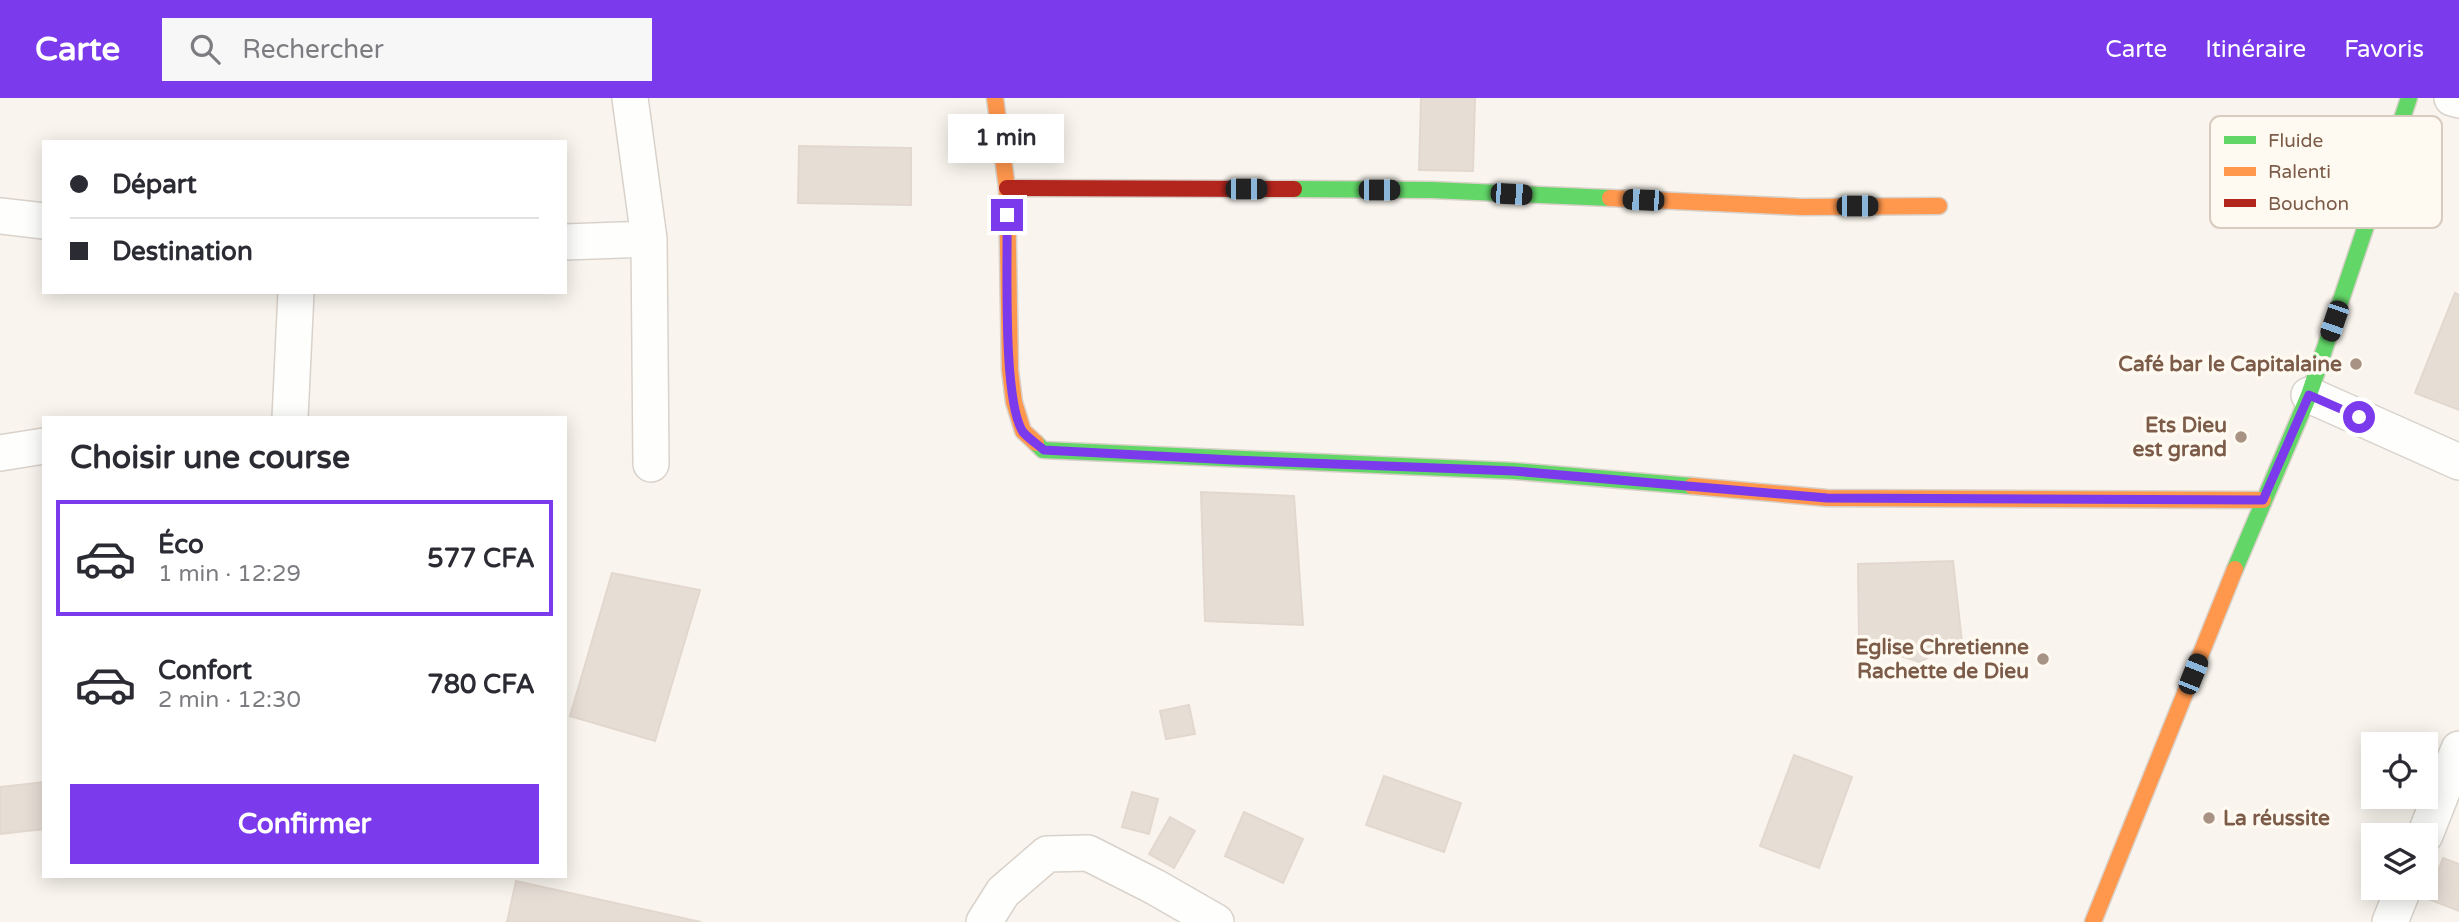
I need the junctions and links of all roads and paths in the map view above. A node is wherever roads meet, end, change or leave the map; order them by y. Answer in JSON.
{"nodes":[{"id":1,"x":630,"y":98,"type":"edge"},
{"id":2,"x":995,"y":98,"type":"edge"},
{"id":3,"x":2409,"y":98,"type":"edge"},
{"id":4,"x":2452,"y":98,"type":"edge"},
{"id":5,"x":2459,"y":100,"type":"edge"},
{"id":6,"x":2403,"y":116,"type":"edge"},
{"id":7,"x":1007,"y":188,"type":"junction"},
{"id":8,"x":1939,"y":206,"type":"dead end"},
{"id":9,"x":0,"y":216,"type":"edge"},
{"id":10,"x":42,"y":221,"type":"edge"},
{"id":11,"x":2365,"y":228,"type":"edge"},
{"id":12,"x":649,"y":239,"type":"junction"},
{"id":13,"x":567,"y":242,"type":"edge"},
{"id":14,"x":296,"y":294,"type":"edge"},
{"id":15,"x":2309,"y":395,"type":"junction"},
{"id":16,"x":290,"y":416,"type":"edge"},
{"id":17,"x":42,"y":446,"type":"edge"},
{"id":18,"x":0,"y":453,"type":"edge"},
{"id":19,"x":2459,"y":461,"type":"edge"},
{"id":20,"x":651,"y":464,"type":"dead end"},
{"id":21,"x":2263,"y":500,"type":"junction"},
{"id":22,"x":2459,"y":748,"type":"edge"},
{"id":23,"x":2430,"y":823,"type":"edge"},
{"id":24,"x":2399,"y":900,"type":"edge"},
{"id":25,"x":984,"y":922,"type":"edge"},
{"id":26,"x":1216,"y":922,"type":"edge"},
{"id":27,"x":2093,"y":922,"type":"edge"},
{"id":28,"x":2390,"y":922,"type":"edge"}],
"edges":[{"from":1,"to":12,"type":"street"},
{"from":2,"to":7,"type":"street"},
{"from":3,"to":6,"type":"street"},
{"from":4,"to":5,"type":"street"},
{"from":7,"to":8,"type":"street"},
{"from":7,"to":21,"type":"street"},
{"from":9,"to":10,"type":"street"},
{"from":11,"to":15,"type":"street"},
{"from":12,"to":13,"type":"street"},
{"from":12,"to":20,"type":"street"},
{"from":14,"to":16,"type":"street"},
{"from":15,"to":19,"type":"street"},
{"from":15,"to":21,"type":"street"},
{"from":17,"to":18,"type":"street"},
{"from":21,"to":27,"type":"street"},
{"from":22,"to":23,"type":"street"},
{"from":24,"to":28,"type":"street"},
{"from":25,"to":26,"type":"street"}]}
